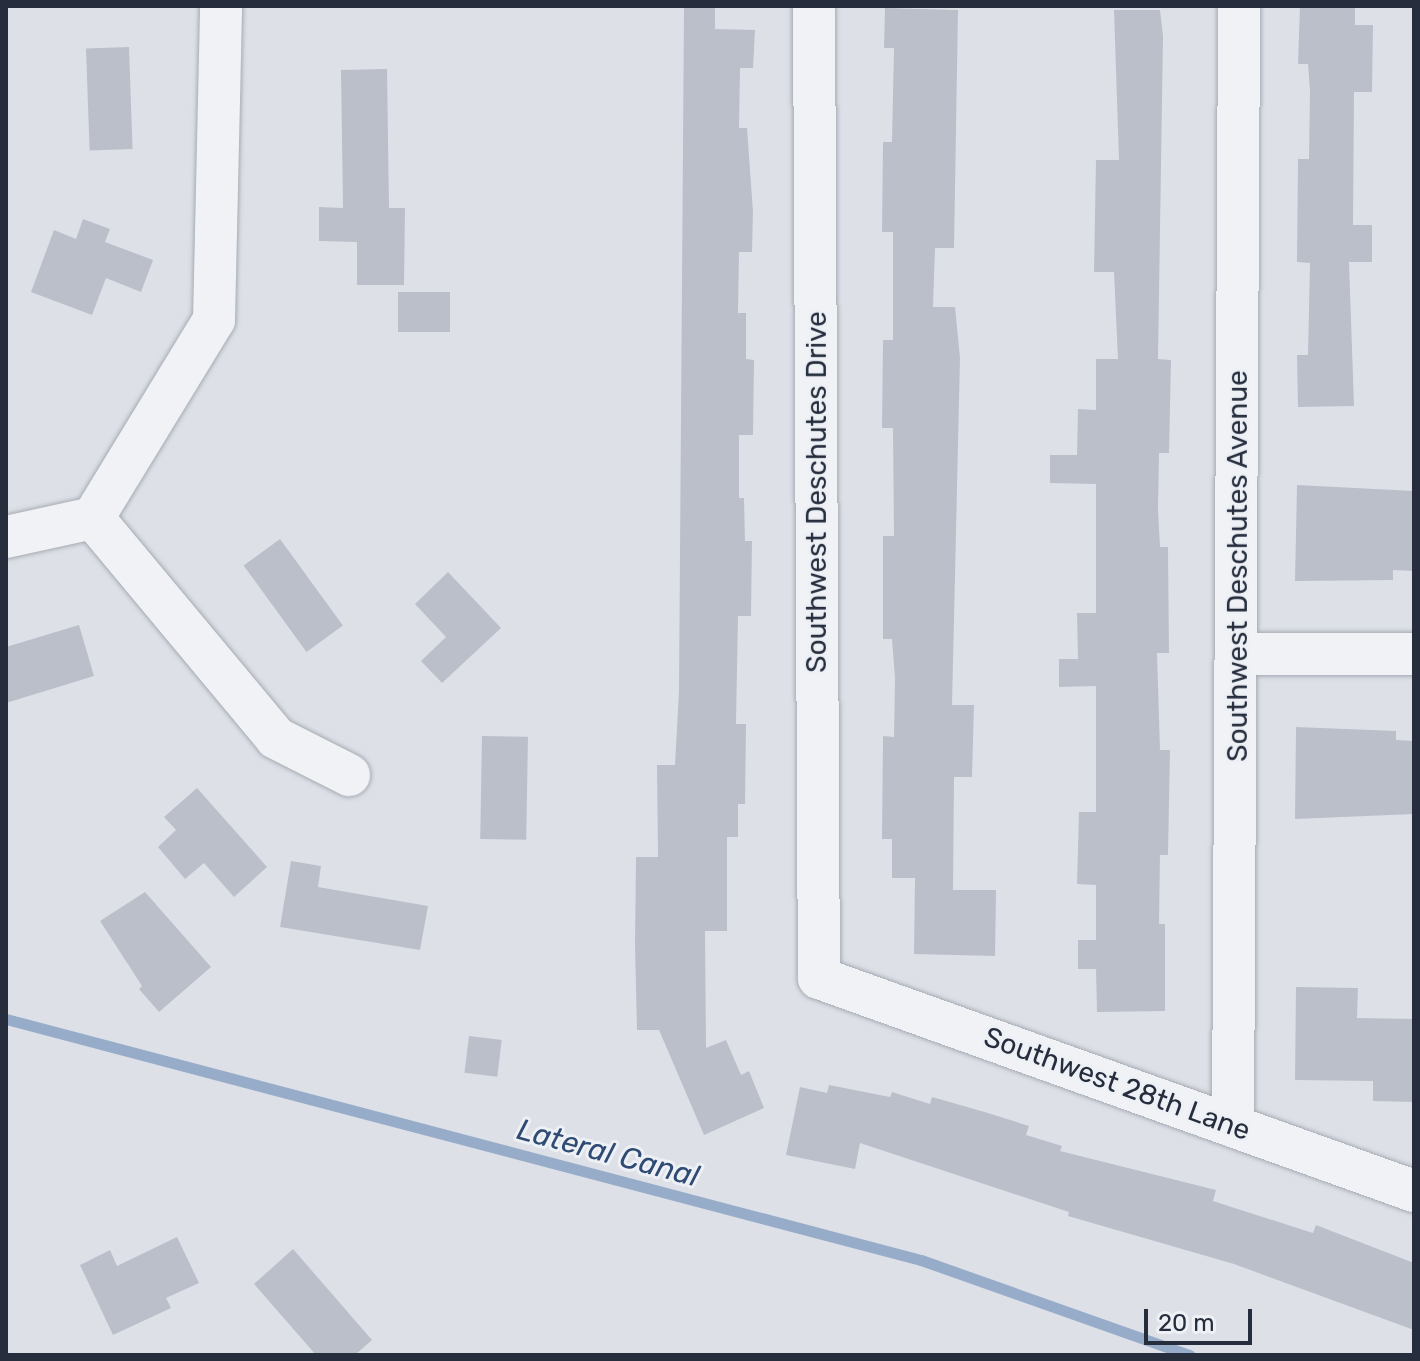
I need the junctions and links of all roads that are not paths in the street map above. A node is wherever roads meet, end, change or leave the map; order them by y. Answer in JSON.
{"nodes":[{"id":1,"x":221,"y":6,"type":"edge"},
{"id":2,"x":814,"y":6,"type":"edge"},
{"id":3,"x":1239,"y":6,"type":"edge"},
{"id":4,"x":93,"y":518,"type":"junction"},
{"id":5,"x":6,"y":537,"type":"edge"},
{"id":6,"x":1239,"y":654,"type":"junction"},
{"id":7,"x":1414,"y":654,"type":"edge"},
{"id":8,"x":349,"y":775,"type":"dead end"},
{"id":9,"x":819,"y":978,"type":"joint"},
{"id":10,"x":1233,"y":1126,"type":"junction"},
{"id":11,"x":1414,"y":1191,"type":"edge"}],
"edges":[{"from":1,"to":4,"type":"street"},
{"from":2,"to":9,"type":"street","name":"Southwest Deschutes Drive"},
{"from":3,"to":6,"type":"street","name":"Southwest Deschutes Avenue"},
{"from":4,"to":5,"type":"street"},
{"from":4,"to":8,"type":"street"},
{"from":6,"to":7,"type":"street"},
{"from":6,"to":10,"type":"street","name":"Southwest Deschutes Avenue"},
{"from":9,"to":10,"type":"street","name":"Southwest 28th Lane"},
{"from":10,"to":11,"type":"street","name":"Southwest 28th Lane"}]}
